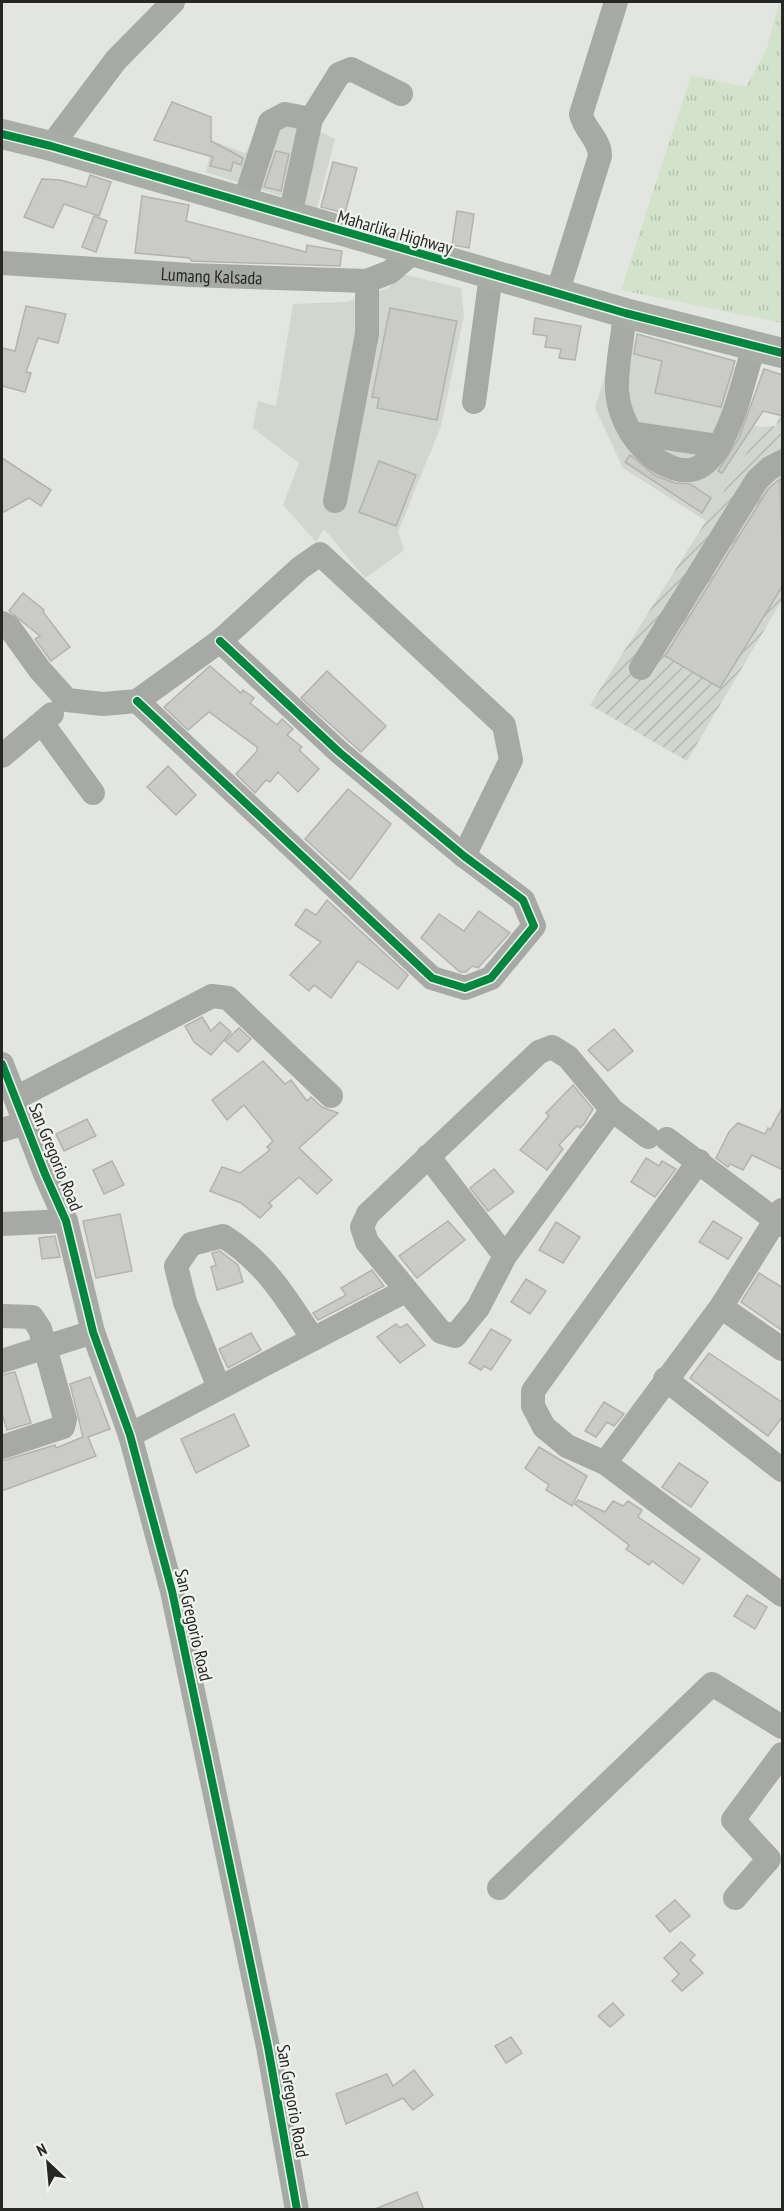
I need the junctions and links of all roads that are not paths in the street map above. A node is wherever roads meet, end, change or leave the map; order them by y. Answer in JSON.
{"nodes":[{"id":1,"x":173,"y":2,"type":"edge"},
{"id":2,"x":616,"y":2,"type":"edge"},
{"id":3,"x":401,"y":94,"type":"dead end"},
{"id":4,"x":311,"y":119,"type":"junction"},
{"id":5,"x":2,"y":134,"type":"edge"},
{"id":6,"x":51,"y":146,"type":"junction"},
{"id":7,"x":244,"y":203,"type":"junction"},
{"id":8,"x":290,"y":216,"type":"junction"},
{"id":9,"x":413,"y":252,"type":"junction"},
{"id":10,"x":3,"y":267,"type":"edge"},
{"id":11,"x":491,"y":275,"type":"junction"},
{"id":12,"x":367,"y":281,"type":"junction"},
{"id":13,"x":557,"y":294,"type":"junction"},
{"id":14,"x":625,"y":313,"type":"junction"},
{"id":15,"x":754,"y":345,"type":"junction"},
{"id":16,"x":783,"y":352,"type":"edge"},
{"id":17,"x":474,"y":402,"type":"dead end"},
{"id":18,"x":783,"y":462,"type":"edge"},
{"id":19,"x":335,"y":501,"type":"dead end"},
{"id":20,"x":2,"y":623,"type":"edge"},
{"id":21,"x":220,"y":641,"type":"junction"},
{"id":22,"x":641,"y":668,"type":"dead end"},
{"id":23,"x":68,"y":700,"type":"junction"},
{"id":24,"x":137,"y":701,"type":"junction"},
{"id":25,"x":42,"y":723,"type":"junction"},
{"id":26,"x":2,"y":756,"type":"edge"},
{"id":27,"x":93,"y":793,"type":"dead end"},
{"id":28,"x":464,"y":856,"type":"junction"},
{"id":29,"x":2,"y":1064,"type":"edge"},
{"id":30,"x":331,"y":1096,"type":"dead end"},
{"id":31,"x":16,"y":1098,"type":"junction"},
{"id":32,"x":612,"y":1110,"type":"junction"},
{"id":33,"x":26,"y":1123,"type":"junction"},
{"id":34,"x":2,"y":1130,"type":"edge"},
{"id":35,"x":428,"y":1156,"type":"junction"},
{"id":36,"x":699,"y":1161,"type":"junction"},
{"id":37,"x":781,"y":1219,"type":"edge"},
{"id":38,"x":66,"y":1221,"type":"junction"},
{"id":39,"x":2,"y":1224,"type":"edge"},
{"id":40,"x":505,"y":1256,"type":"junction"},
{"id":41,"x":405,"y":1291,"type":"junction"},
{"id":42,"x":721,"y":1307,"type":"junction"},
{"id":43,"x":2,"y":1316,"type":"edge"},
{"id":44,"x":93,"y":1332,"type":"junction"},
{"id":45,"x":313,"y":1339,"type":"junction"},
{"id":46,"x":45,"y":1347,"type":"junction"},
{"id":47,"x":783,"y":1349,"type":"edge"},
{"id":48,"x":2,"y":1361,"type":"edge"},
{"id":49,"x":665,"y":1379,"type":"junction"},
{"id":50,"x":219,"y":1388,"type":"junction"},
{"id":51,"x":130,"y":1435,"type":"junction"},
{"id":52,"x":2,"y":1447,"type":"edge"},
{"id":53,"x":605,"y":1463,"type":"junction"},
{"id":54,"x":783,"y":1470,"type":"edge"},
{"id":55,"x":783,"y":1595,"type":"edge"},
{"id":56,"x":783,"y":1727,"type":"edge"},
{"id":57,"x":783,"y":1754,"type":"edge"},
{"id":58,"x":499,"y":1887,"type":"dead end"},
{"id":59,"x":735,"y":1898,"type":"dead end"},
{"id":60,"x":297,"y":2210,"type":"edge"}],
"edges":[{"from":1,"to":6,"type":"street"},
{"from":2,"to":13,"type":"street"},
{"from":3,"to":4,"type":"street"},
{"from":4,"to":7,"type":"street"},
{"from":4,"to":8,"type":"street"},
{"from":5,"to":6,"type":"main road","name":"Maharlika Highway"},
{"from":6,"to":7,"type":"main road","name":"Maharlika Highway"},
{"from":7,"to":8,"type":"main road","name":"Maharlika Highway"},
{"from":8,"to":9,"type":"main road","name":"Maharlika Highway"},
{"from":9,"to":11,"type":"main road","name":"Maharlika Highway"},
{"from":9,"to":12,"type":"street","name":"Lumang Kalsada"},
{"from":10,"to":12,"type":"street","name":"Lumang Kalsada"},
{"from":11,"to":13,"type":"main road","name":"Maharlika Highway"},
{"from":11,"to":17,"type":"street"},
{"from":12,"to":19,"type":"street"},
{"from":13,"to":14,"type":"main road","name":"Maharlika Highway"},
{"from":14,"to":15,"type":"main road","name":"Maharlika Highway"},
{"from":14,"to":15,"type":"street"},
{"from":15,"to":16,"type":"main road","name":"Maharlika Highway"},
{"from":18,"to":22,"type":"street"},
{"from":20,"to":23,"type":"street"},
{"from":21,"to":24,"type":"street"},
{"from":21,"to":28,"type":"street"},
{"from":21,"to":28,"type":"street"},
{"from":23,"to":24,"type":"street"},
{"from":23,"to":25,"type":"street"},
{"from":24,"to":28,"type":"street"},
{"from":25,"to":26,"type":"street"},
{"from":25,"to":27,"type":"street"},
{"from":29,"to":31,"type":"street","name":"San Gregorio Road"},
{"from":30,"to":31,"type":"street"},
{"from":31,"to":33,"type":"street","name":"San Gregorio Road"},
{"from":32,"to":35,"type":"street"},
{"from":32,"to":36,"type":"street"},
{"from":32,"to":40,"type":"street"},
{"from":33,"to":34,"type":"street"},
{"from":33,"to":38,"type":"street","name":"San Gregorio Road"},
{"from":35,"to":40,"type":"street"},
{"from":35,"to":41,"type":"street"},
{"from":36,"to":37,"type":"street"},
{"from":36,"to":53,"type":"street"},
{"from":37,"to":42,"type":"street"},
{"from":38,"to":39,"type":"street"},
{"from":38,"to":44,"type":"street","name":"San Gregorio Road"},
{"from":40,"to":41,"type":"street"},
{"from":41,"to":45,"type":"street"},
{"from":42,"to":47,"type":"street"},
{"from":42,"to":49,"type":"street"},
{"from":43,"to":46,"type":"street"},
{"from":44,"to":46,"type":"street"},
{"from":44,"to":51,"type":"street","name":"San Gregorio Road"},
{"from":45,"to":50,"type":"street"},
{"from":45,"to":50,"type":"street"},
{"from":46,"to":48,"type":"street"},
{"from":46,"to":52,"type":"street"},
{"from":49,"to":53,"type":"street"},
{"from":49,"to":54,"type":"street"},
{"from":50,"to":51,"type":"street"},
{"from":51,"to":60,"type":"street","name":"San Gregorio Road"},
{"from":53,"to":55,"type":"street"},
{"from":56,"to":58,"type":"street"},
{"from":57,"to":59,"type":"street"}]}
